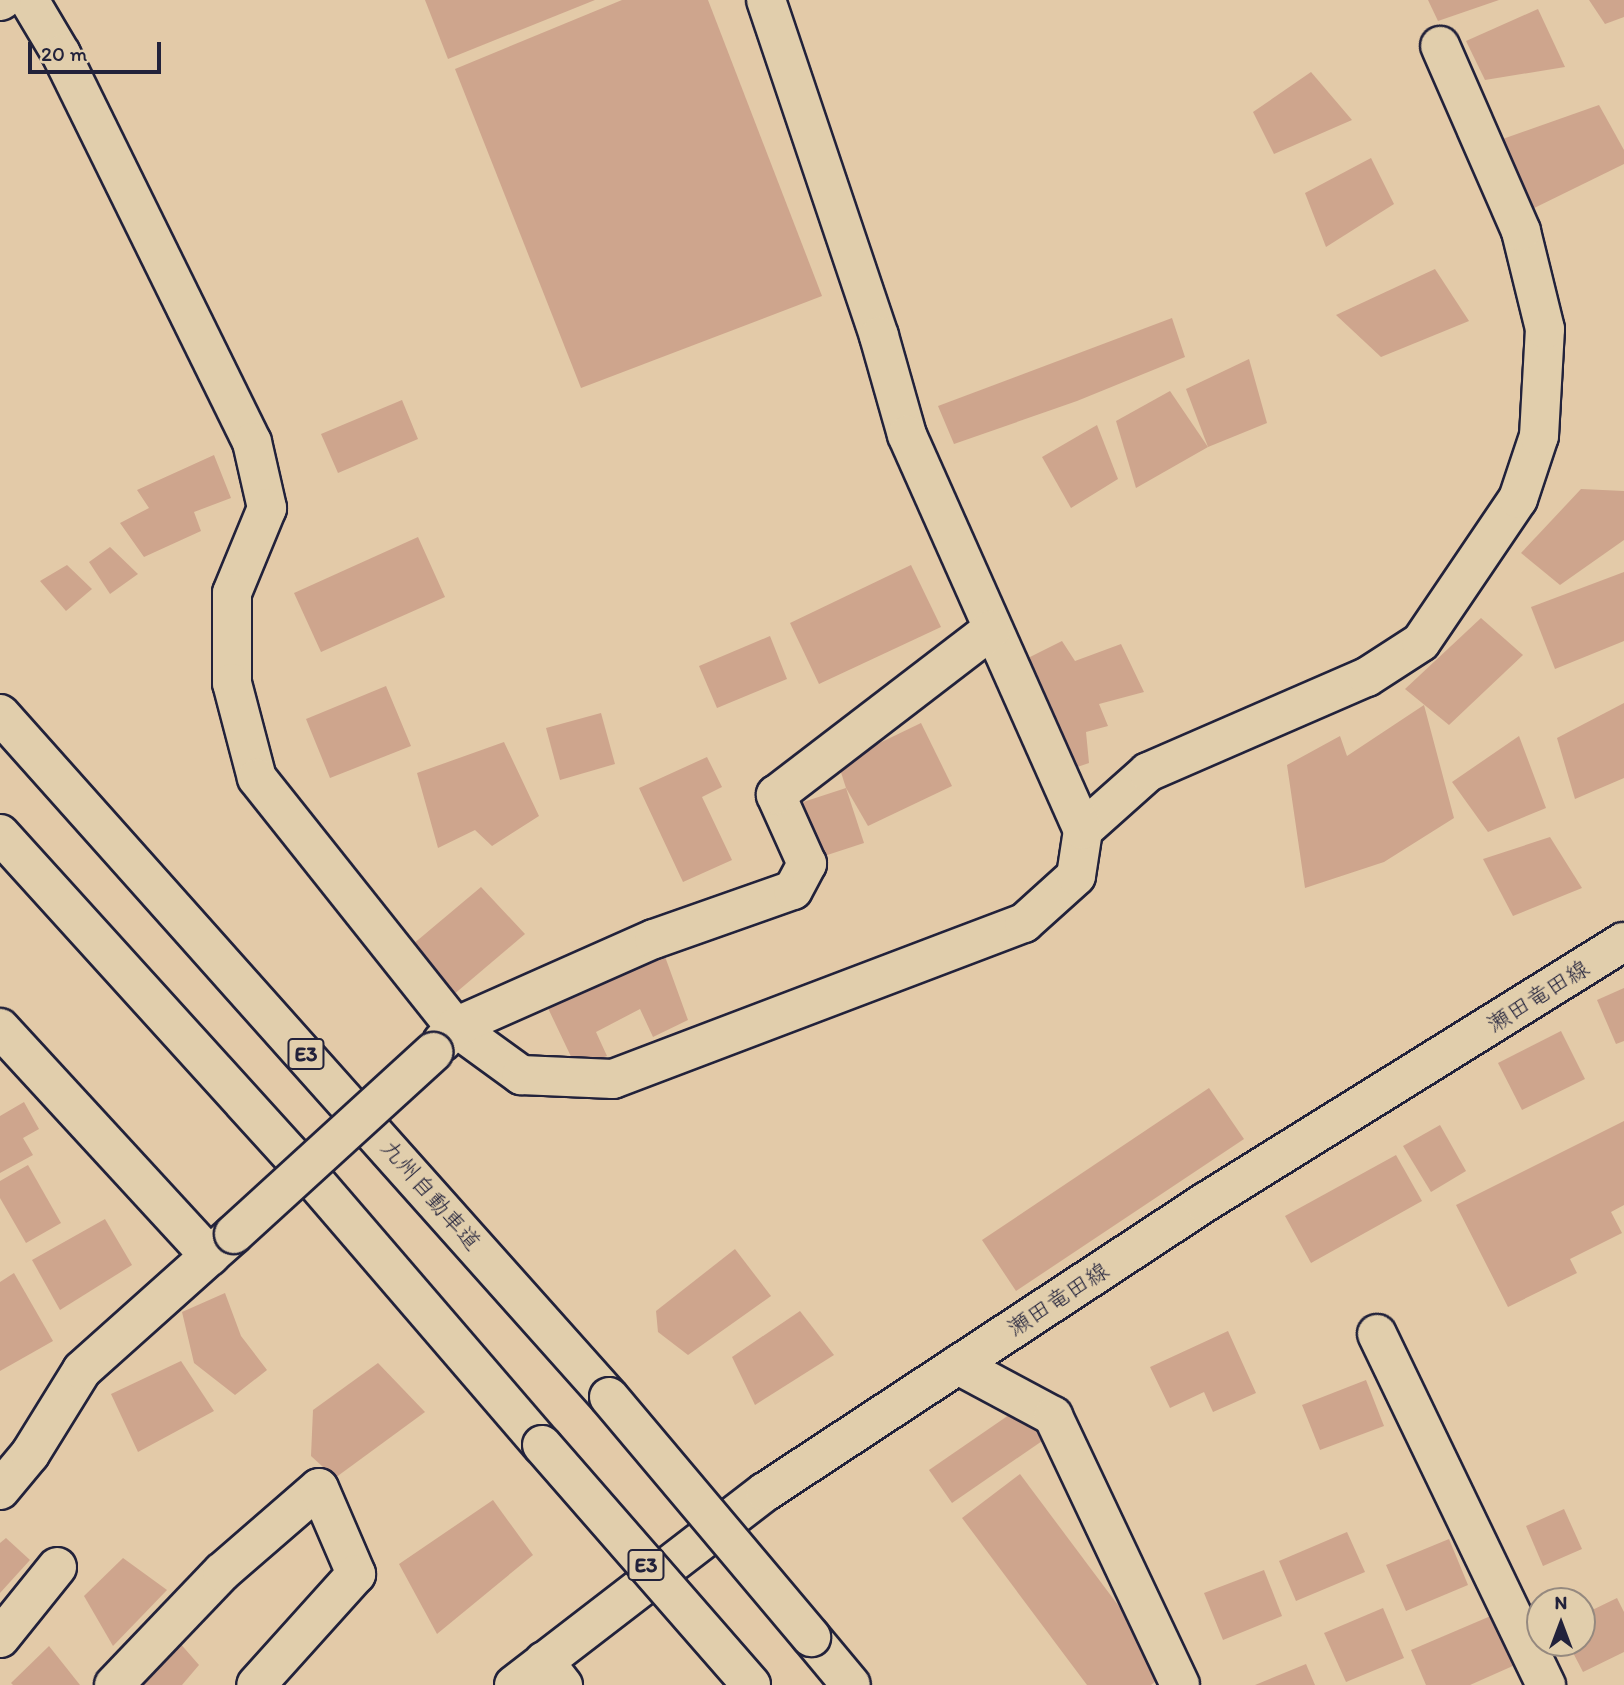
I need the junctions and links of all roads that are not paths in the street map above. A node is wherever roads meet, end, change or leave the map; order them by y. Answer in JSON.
{"nodes":[{"id":1,"x":29,"y":0,"type":"edge"},
{"id":2,"x":766,"y":0,"type":"edge"},
{"id":3,"x":1440,"y":46,"type":"dead end"},
{"id":4,"x":991,"y":630,"type":"junction"},
{"id":5,"x":0,"y":714,"type":"edge"},
{"id":6,"x":1083,"y":830,"type":"junction"},
{"id":7,"x":0,"y":834,"type":"edge"},
{"id":8,"x":1624,"y":942,"type":"edge"},
{"id":9,"x":0,"y":1028,"type":"edge"},
{"id":10,"x":444,"y":1039,"type":"junction"},
{"id":11,"x":222,"y":1245,"type":"junction"},
{"id":12,"x":1377,"y":1334,"type":"dead end"},
{"id":13,"x":958,"y":1365,"type":"junction"},
{"id":14,"x":0,"y":1490,"type":"edge"},
{"id":15,"x":57,"y":1567,"type":"dead end"},
{"id":16,"x":0,"y":1638,"type":"edge"},
{"id":17,"x":554,"y":1673,"type":"edge"},
{"id":18,"x":114,"y":1685,"type":"edge"},
{"id":19,"x":256,"y":1685,"type":"edge"},
{"id":20,"x":514,"y":1685,"type":"edge"},
{"id":21,"x":751,"y":1685,"type":"edge"},
{"id":22,"x":851,"y":1685,"type":"edge"},
{"id":23,"x":1180,"y":1685,"type":"edge"},
{"id":24,"x":1546,"y":1685,"type":"edge"}],
"edges":[{"from":1,"to":10,"type":"main road"},
{"from":2,"to":4,"type":"main road"},
{"from":3,"to":6,"type":"main road"},
{"from":4,"to":6,"type":"main road"},
{"from":4,"to":10,"type":"main road"},
{"from":5,"to":22,"type":"main road","name":"九州自動車道","number":"E3","bridge":true},
{"from":6,"to":10,"type":"main road"},
{"from":7,"to":21,"type":"main road","number":"E3","bridge":true},
{"from":8,"to":13,"type":"main road","name":"瀬田竜田線"},
{"from":9,"to":11,"type":"main road"},
{"from":10,"to":11,"type":"main road","bridge":true},
{"from":11,"to":14,"type":"main road"},
{"from":12,"to":24,"type":"main road"},
{"from":13,"to":17,"type":"main road","name":"瀬田竜田線"},
{"from":13,"to":23,"type":"main road"},
{"from":15,"to":16,"type":"main road"},
{"from":17,"to":20,"type":"main road","name":"瀬田竜田線"},
{"from":18,"to":19,"type":"main road"}]}
